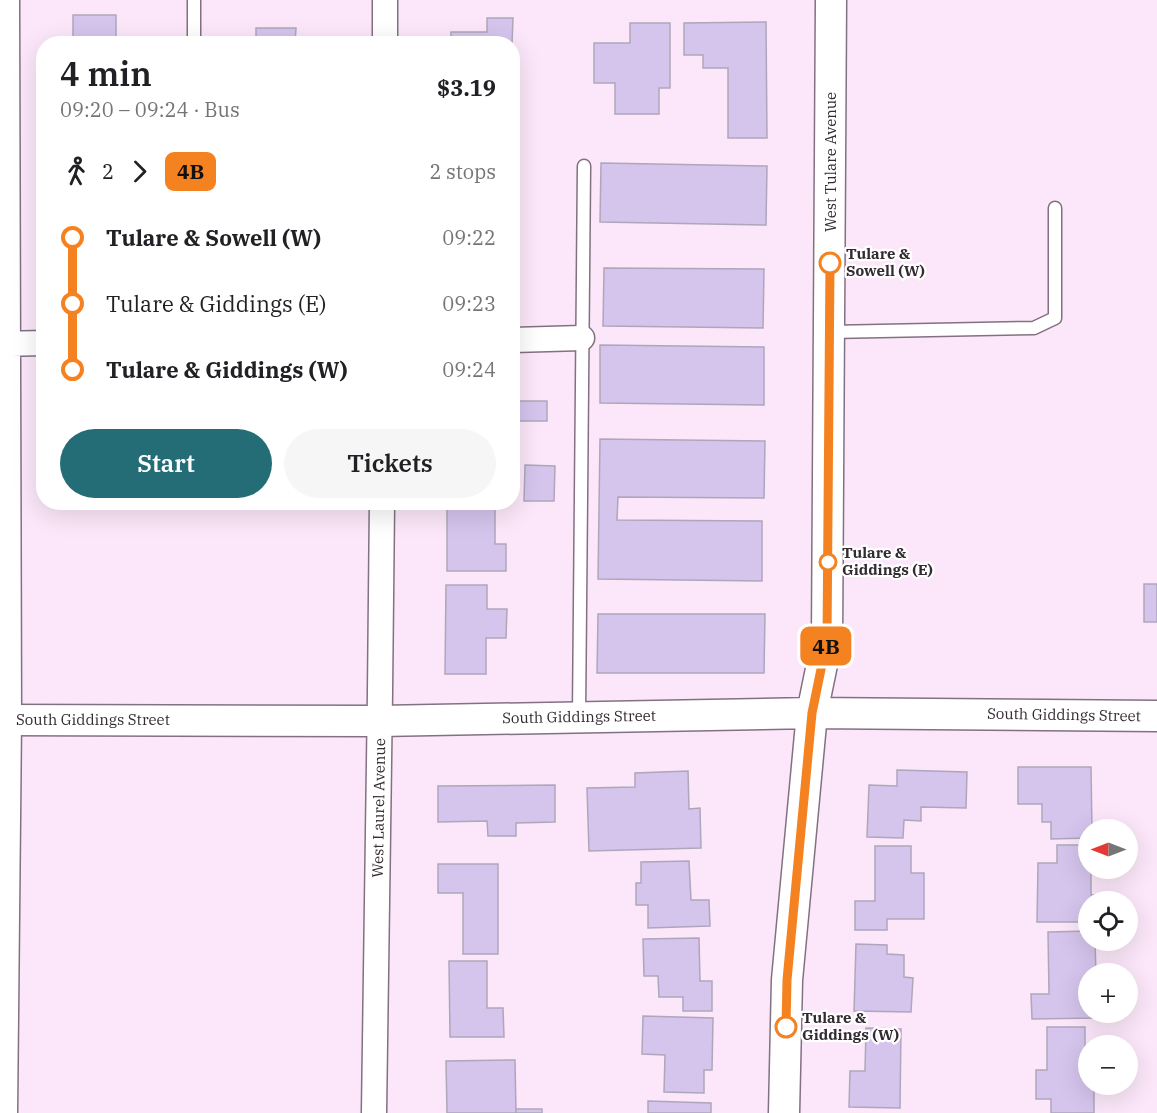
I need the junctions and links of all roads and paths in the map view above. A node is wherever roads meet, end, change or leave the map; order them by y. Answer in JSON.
{"nodes":[{"id":1,"x":7,"y":0,"type":"edge"},
{"id":2,"x":194,"y":0,"type":"edge"},
{"id":3,"x":385,"y":0,"type":"edge"},
{"id":4,"x":831,"y":0,"type":"edge"},
{"id":5,"x":194,"y":36,"type":"edge"},
{"id":6,"x":385,"y":36,"type":"edge"},
{"id":7,"x":4,"y":155,"type":"edge"},
{"id":8,"x":584,"y":166,"type":"dead end"},
{"id":9,"x":1055,"y":208,"type":"dead end"},
{"id":10,"x":830,"y":332,"type":"junction"},
{"id":11,"x":582,"y":338,"type":"junction"},
{"id":12,"x":520,"y":340,"type":"edge"},
{"id":13,"x":36,"y":343,"type":"edge"},
{"id":14,"x":4,"y":344,"type":"edge"},
{"id":15,"x":382,"y":510,"type":"edge"},
{"id":16,"x":4,"y":535,"type":"edge"},
{"id":17,"x":812,"y":713,"type":"junction"},
{"id":18,"x":1157,"y":716,"type":"edge"},
{"id":19,"x":579,"y":717,"type":"junction"},
{"id":20,"x":5,"y":720,"type":"edge"},
{"id":21,"x":380,"y":721,"type":"junction"},
{"id":22,"x":5,"y":1113,"type":"edge"},
{"id":23,"x":374,"y":1113,"type":"edge"},
{"id":24,"x":784,"y":1113,"type":"edge"}],
"edges":[{"from":1,"to":7,"type":"street"},
{"from":2,"to":5,"type":"lane"},
{"from":3,"to":6,"type":"street"},
{"from":4,"to":10,"type":"street","name":"West Tulare Avenue"},
{"from":7,"to":14,"type":"street"},
{"from":8,"to":11,"type":"lane"},
{"from":9,"to":10,"type":"lane"},
{"from":10,"to":17,"type":"street","name":"West Tulare Avenue"},
{"from":11,"to":12,"type":"street"},
{"from":11,"to":19,"type":"lane"},
{"from":13,"to":14,"type":"street"},
{"from":14,"to":16,"type":"street"},
{"from":15,"to":21,"type":"street","name":"West Laurel Avenue"},
{"from":16,"to":20,"type":"street"},
{"from":17,"to":18,"type":"street","name":"South Giddings Street"},
{"from":17,"to":19,"type":"street","name":"South Giddings Street"},
{"from":17,"to":24,"type":"street","name":"West Tulare Avenue"},
{"from":19,"to":21,"type":"street","name":"South Giddings Street"},
{"from":20,"to":21,"type":"street","name":"South Giddings Street"},
{"from":20,"to":22,"type":"street"},
{"from":21,"to":23,"type":"street","name":"West Laurel Avenue"}]}
